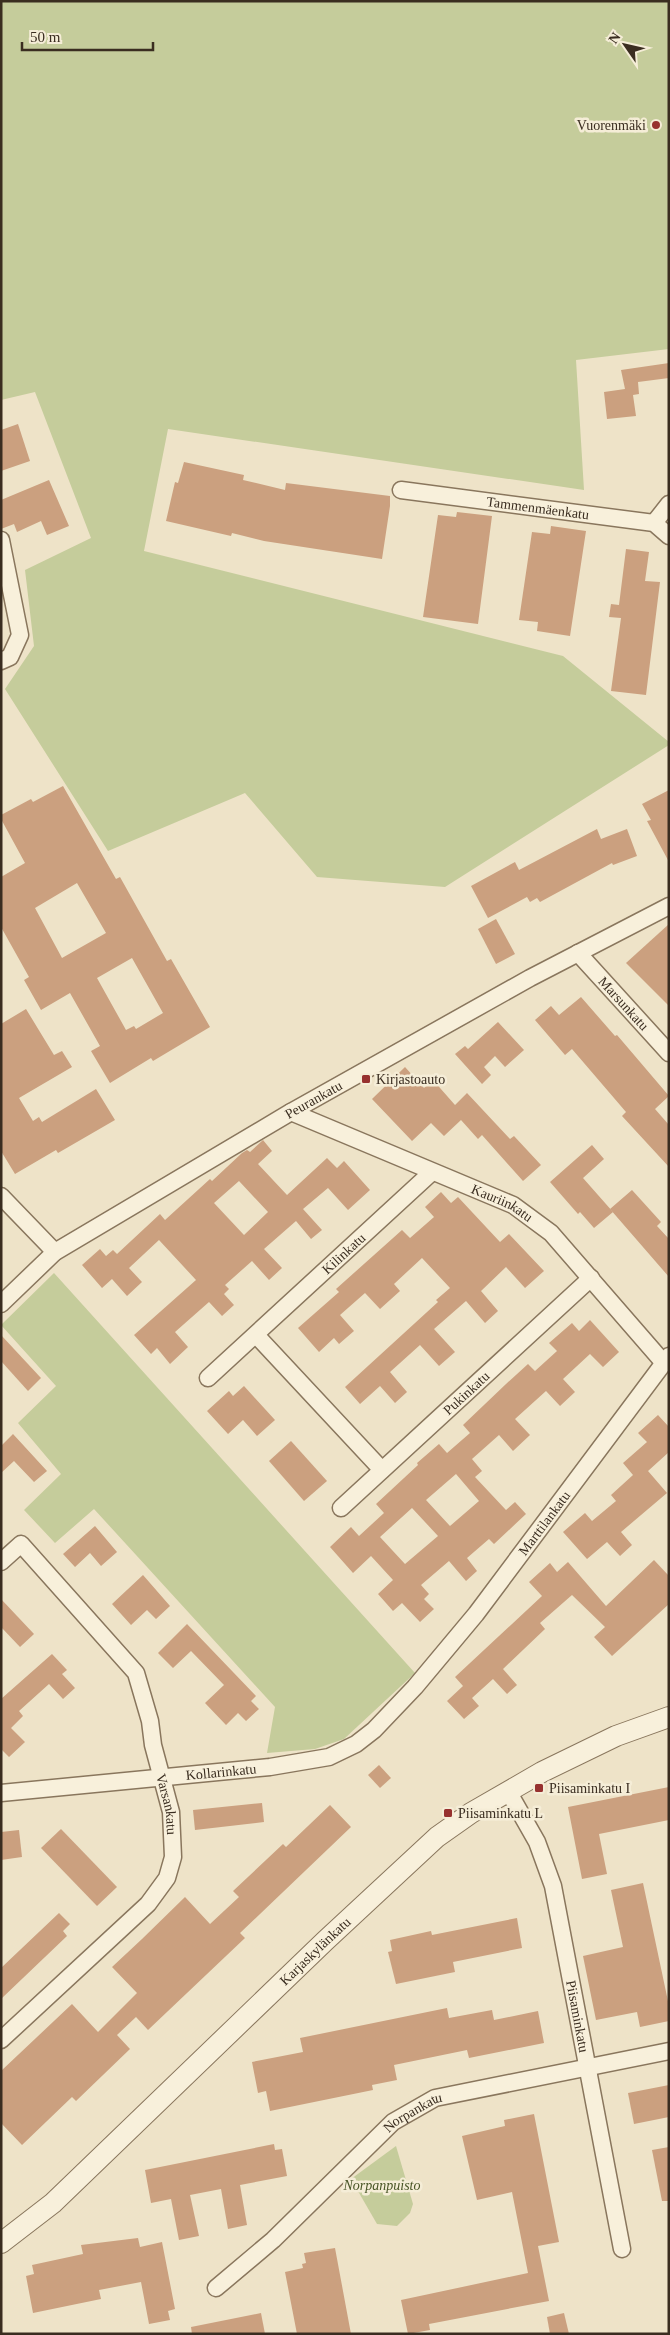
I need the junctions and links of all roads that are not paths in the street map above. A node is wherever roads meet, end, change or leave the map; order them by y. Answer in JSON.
{"nodes":[{"id":1,"x":401,"y":490,"type":"dead end"},
{"id":2,"x":669,"y":504,"type":"edge"},
{"id":3,"x":654,"y":523,"type":"junction"},
{"id":4,"x":669,"y":536,"type":"edge"},
{"id":5,"x":1,"y":540,"type":"edge"},
{"id":6,"x":1,"y":661,"type":"edge"},
{"id":7,"x":669,"y":906,"type":"edge"},
{"id":8,"x":578,"y":953,"type":"junction"},
{"id":9,"x":669,"y":1053,"type":"edge"},
{"id":10,"x":292,"y":1112,"type":"junction"},
{"id":11,"x":432,"y":1172,"type":"junction"},
{"id":12,"x":1,"y":1196,"type":"edge"},
{"id":13,"x":54,"y":1252,"type":"junction"},
{"id":14,"x":591,"y":1278,"type":"junction"},
{"id":15,"x":1,"y":1304,"type":"edge"},
{"id":16,"x":256,"y":1335,"type":"junction"},
{"id":17,"x":666,"y":1359,"type":"edge"},
{"id":18,"x":208,"y":1378,"type":"dead end"},
{"id":19,"x":382,"y":1470,"type":"junction"},
{"id":20,"x":341,"y":1508,"type":"dead end"},
{"id":21,"x":1,"y":1562,"type":"edge"},
{"id":22,"x":415,"y":1687,"type":"joint"},
{"id":23,"x":669,"y":1717,"type":"edge"},
{"id":24,"x":160,"y":1776,"type":"junction"},
{"id":25,"x":508,"y":1791,"type":"junction"},
{"id":26,"x":1,"y":1793,"type":"edge"},
{"id":27,"x":1,"y":2040,"type":"edge"},
{"id":28,"x":669,"y":2050,"type":"edge"},
{"id":29,"x":589,"y":2067,"type":"junction"},
{"id":30,"x":1,"y":2243,"type":"edge"},
{"id":31,"x":622,"y":2249,"type":"dead end"},
{"id":32,"x":216,"y":2288,"type":"dead end"}],
"edges":[{"from":1,"to":3,"type":"street","name":"Tammenmäenkatu"},
{"from":2,"to":3,"type":"street"},
{"from":3,"to":4,"type":"street"},
{"from":5,"to":6,"type":"street"},
{"from":7,"to":8,"type":"street","name":"Peurankatu"},
{"from":8,"to":9,"type":"street","name":"Marsunkatu"},
{"from":8,"to":10,"type":"street","name":"Peurankatu"},
{"from":10,"to":11,"type":"street","name":"Kauriinkatu"},
{"from":10,"to":13,"type":"street","name":"Peurankatu"},
{"from":11,"to":14,"type":"street","name":"Kauriinkatu"},
{"from":11,"to":16,"type":"street","name":"Kilinkatu"},
{"from":12,"to":13,"type":"street"},
{"from":13,"to":15,"type":"street","name":"Peurankatu"},
{"from":14,"to":17,"type":"street","name":"Kauriinkatu"},
{"from":14,"to":19,"type":"street","name":"Pukinkatu"},
{"from":16,"to":18,"type":"street","name":"Kilinkatu"},
{"from":16,"to":19,"type":"street"},
{"from":17,"to":22,"type":"street","name":"Marttilankatu"},
{"from":19,"to":20,"type":"street","name":"Pukinkatu"},
{"from":21,"to":24,"type":"street","name":"Varsankatu"},
{"from":22,"to":24,"type":"street","name":"Kollarinkatu"},
{"from":23,"to":25,"type":"street","name":"Karjaskylänkatu"},
{"from":24,"to":26,"type":"street","name":"Kollarinkatu"},
{"from":24,"to":27,"type":"street","name":"Varsankatu"},
{"from":25,"to":29,"type":"street","name":"Piisaminkatu"},
{"from":25,"to":30,"type":"street","name":"Karjaskylänkatu"},
{"from":28,"to":29,"type":"street","name":"Norpankatu"},
{"from":29,"to":31,"type":"street","name":"Piisaminkatu"},
{"from":29,"to":32,"type":"street","name":"Norpankatu"}]}
